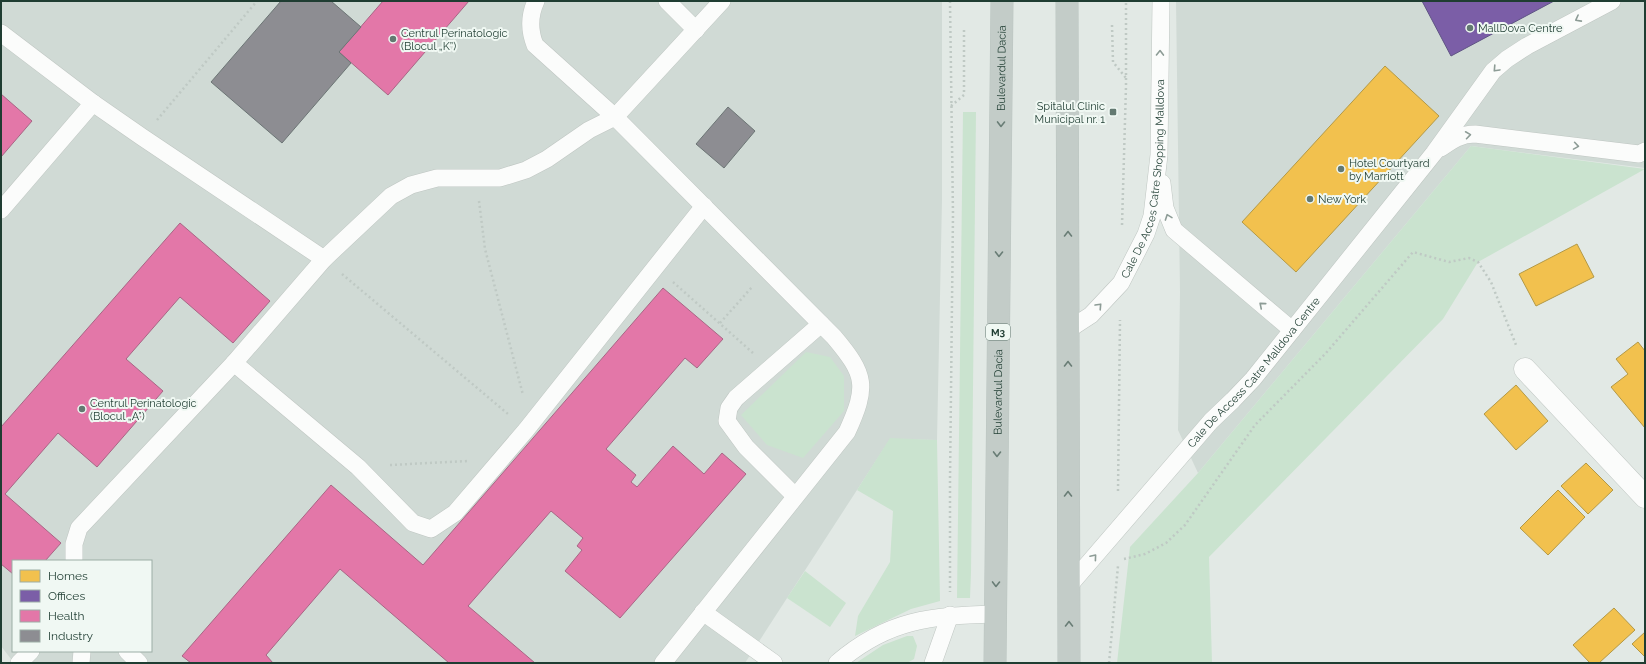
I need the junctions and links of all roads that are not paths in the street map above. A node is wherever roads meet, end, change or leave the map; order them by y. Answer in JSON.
{"nodes":[{"id":1,"x":536,"y":1,"type":"edge"},
{"id":2,"x":667,"y":1,"type":"edge"},
{"id":3,"x":722,"y":1,"type":"edge"},
{"id":4,"x":1002,"y":1,"type":"edge"},
{"id":5,"x":1067,"y":1,"type":"edge"},
{"id":6,"x":1161,"y":1,"type":"edge"},
{"id":7,"x":1612,"y":1,"type":"edge"},
{"id":8,"x":696,"y":30,"type":"junction"},
{"id":9,"x":1,"y":34,"type":"edge"},
{"id":10,"x":93,"y":103,"type":"junction"},
{"id":11,"x":615,"y":118,"type":"junction"},
{"id":12,"x":1645,"y":151,"type":"edge"},
{"id":13,"x":1434,"y":153,"type":"junction"},
{"id":14,"x":1159,"y":155,"type":"junction"},
{"id":15,"x":704,"y":206,"type":"junction"},
{"id":16,"x":1,"y":210,"type":"edge"},
{"id":17,"x":324,"y":258,"type":"junction"},
{"id":18,"x":821,"y":324,"type":"junction"},
{"id":19,"x":1068,"y":330,"type":"junction"},
{"id":20,"x":1292,"y":330,"type":"junction"},
{"id":21,"x":234,"y":363,"type":"junction"},
{"id":22,"x":1526,"y":369,"type":"road end"},
{"id":23,"x":794,"y":495,"type":"junction"},
{"id":24,"x":1645,"y":497,"type":"edge"},
{"id":25,"x":74,"y":560,"type":"edge"},
{"id":26,"x":1068,"y":587,"type":"junction"},
{"id":27,"x":703,"y":612,"type":"junction"},
{"id":28,"x":995,"y":614,"type":"junction"},
{"id":29,"x":950,"y":615,"type":"junction"},
{"id":30,"x":30,"y":652,"type":"edge"},
{"id":31,"x":82,"y":652,"type":"edge"},
{"id":32,"x":128,"y":652,"type":"edge"},
{"id":33,"x":19,"y":663,"type":"edge"},
{"id":34,"x":81,"y":663,"type":"edge"},
{"id":35,"x":139,"y":663,"type":"edge"},
{"id":36,"x":663,"y":663,"type":"edge"},
{"id":37,"x":774,"y":663,"type":"edge"},
{"id":38,"x":837,"y":663,"type":"edge"},
{"id":39,"x":933,"y":663,"type":"edge"},
{"id":40,"x":995,"y":663,"type":"edge"},
{"id":41,"x":1069,"y":663,"type":"edge"}],
"edges":[{"from":1,"to":11,"type":"lane"},
{"from":2,"to":8,"type":"lane"},
{"from":3,"to":8,"type":"lane"},
{"from":4,"to":28,"type":"highway","name":"Bulevardul Dacia","number":"M3","one_way":true},
{"from":19,"to":5,"type":"highway","one_way":true},
{"from":14,"to":6,"type":"lane","name":"Cale De Acces Catre Shopping Malldova","one_way":true},
{"from":7,"to":13,"type":"lane","one_way":true},
{"from":8,"to":11,"type":"lane"},
{"from":9,"to":10,"type":"lane"},
{"from":10,"to":16,"type":"lane"},
{"from":10,"to":17,"type":"lane"},
{"from":11,"to":15,"type":"lane"},
{"from":11,"to":17,"type":"lane"},
{"from":13,"to":12,"type":"lane","one_way":true},
{"from":13,"to":20,"type":"lane","name":"Cale De Access Catre Malldova Centre"},
{"from":19,"to":14,"type":"lane","name":"Cale De Acces Catre Shopping Malldova","one_way":true},
{"from":20,"to":14,"type":"lane","one_way":true},
{"from":15,"to":18,"type":"lane"},
{"from":15,"to":21,"type":"lane"},
{"from":17,"to":21,"type":"lane"},
{"from":18,"to":23,"type":"lane"},
{"from":18,"to":23,"type":"lane"},
{"from":26,"to":19,"type":"highway","one_way":true},
{"from":26,"to":20,"type":"lane","name":"Cale De Access Catre Malldova Centre","one_way":true},
{"from":21,"to":25,"type":"lane"},
{"from":22,"to":24,"type":"street"},
{"from":23,"to":27,"type":"lane"},
{"from":41,"to":26,"type":"highway","one_way":true},
{"from":27,"to":36,"type":"lane"},
{"from":27,"to":37,"type":"lane"},
{"from":28,"to":29,"type":"lane"},
{"from":28,"to":40,"type":"highway","name":"Bulevardul Dacia","number":"M3"},
{"from":29,"to":38,"type":"lane"},
{"from":29,"to":39,"type":"lane"},
{"from":30,"to":33,"type":"lane"},
{"from":31,"to":34,"type":"lane"},
{"from":32,"to":35,"type":"lane"}]}
